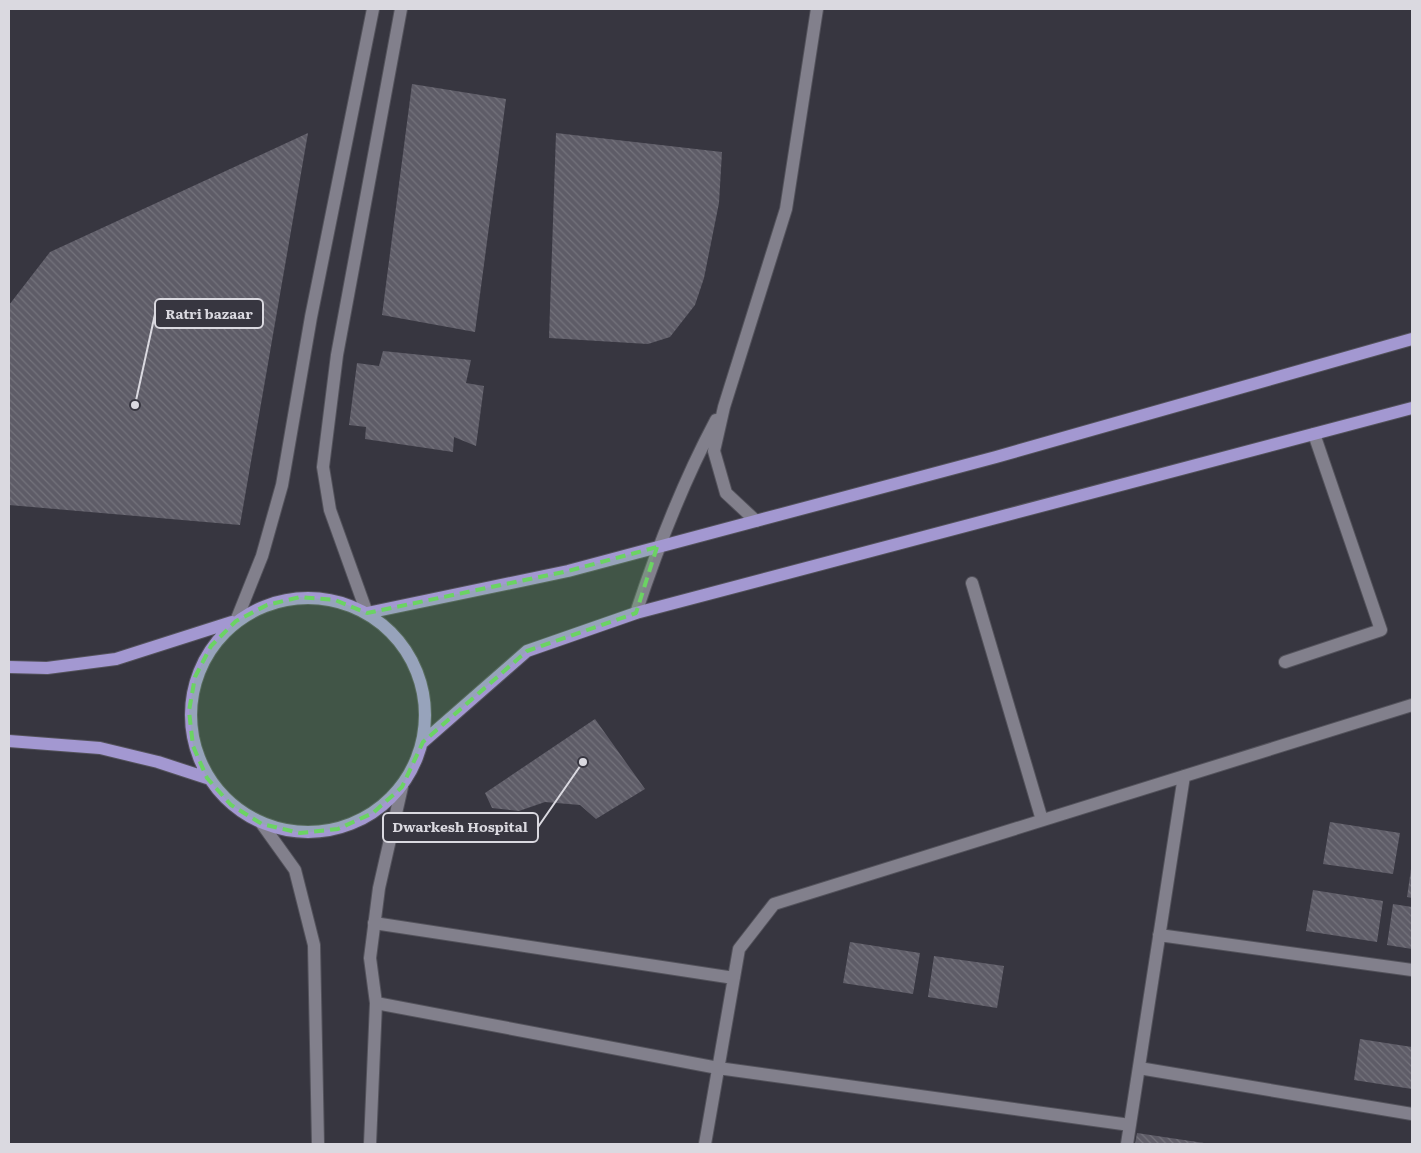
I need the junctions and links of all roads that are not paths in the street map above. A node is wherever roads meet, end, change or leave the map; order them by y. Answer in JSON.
{"nodes":[{"id":1,"x":373,"y":9,"type":"edge"},
{"id":2,"x":401,"y":9,"type":"edge"},
{"id":3,"x":818,"y":9,"type":"edge"},
{"id":4,"x":1412,"y":339,"type":"edge"},
{"id":5,"x":724,"y":407,"type":"junction"},
{"id":6,"x":1412,"y":408,"type":"edge"},
{"id":7,"x":1314,"y":434,"type":"junction"},
{"id":8,"x":756,"y":520,"type":"junction"},
{"id":9,"x":657,"y":547,"type":"junction"},
{"id":10,"x":972,"y":583,"type":"dead end"},
{"id":11,"x":367,"y":613,"type":"junction"},
{"id":12,"x":636,"y":613,"type":"junction"},
{"id":13,"x":236,"y":621,"type":"junction"},
{"id":14,"x":1285,"y":662,"type":"dead end"},
{"id":15,"x":9,"y":667,"type":"edge"},
{"id":16,"x":1412,"y":705,"type":"edge"},
{"id":17,"x":9,"y":741,"type":"edge"},
{"id":18,"x":423,"y":742,"type":"junction"},
{"id":19,"x":1184,"y":776,"type":"junction"},
{"id":20,"x":207,"y":778,"type":"junction"},
{"id":21,"x":402,"y":787,"type":"junction"},
{"id":22,"x":1042,"y":820,"type":"junction"},
{"id":23,"x":262,"y":824,"type":"junction"},
{"id":24,"x":374,"y":923,"type":"junction"},
{"id":25,"x":1160,"y":935,"type":"junction"},
{"id":26,"x":1412,"y":970,"type":"edge"},
{"id":27,"x":734,"y":978,"type":"junction"},
{"id":28,"x":376,"y":1003,"type":"junction"},
{"id":29,"x":718,"y":1068,"type":"junction"},
{"id":30,"x":1139,"y":1068,"type":"junction"},
{"id":31,"x":1412,"y":1114,"type":"edge"},
{"id":32,"x":1130,"y":1125,"type":"junction"},
{"id":33,"x":318,"y":1144,"type":"edge"},
{"id":34,"x":370,"y":1144,"type":"edge"},
{"id":35,"x":707,"y":1144,"type":"edge"},
{"id":36,"x":1127,"y":1144,"type":"edge"}],
"edges":[{"from":1,"to":13,"type":"street"},
{"from":2,"to":11,"type":"street"},
{"from":3,"to":5,"type":"street"},
{"from":4,"to":8,"type":"main road"},
{"from":5,"to":8,"type":"street"},
{"from":5,"to":9,"type":"street"},
{"from":6,"to":7,"type":"main road"},
{"from":7,"to":12,"type":"main road"},
{"from":7,"to":14,"type":"street"},
{"from":8,"to":9,"type":"main road"},
{"from":9,"to":11,"type":"main road"},
{"from":9,"to":12,"type":"street"},
{"from":10,"to":22,"type":"street"},
{"from":11,"to":13,"type":"main road"},
{"from":11,"to":18,"type":"main road"},
{"from":12,"to":18,"type":"main road"},
{"from":13,"to":15,"type":"main road"},
{"from":13,"to":20,"type":"main road"},
{"from":16,"to":19,"type":"street"},
{"from":17,"to":20,"type":"main road"},
{"from":18,"to":21,"type":"main road"},
{"from":19,"to":22,"type":"street"},
{"from":19,"to":25,"type":"street"},
{"from":20,"to":23,"type":"main road"},
{"from":21,"to":23,"type":"main road"},
{"from":21,"to":24,"type":"street"},
{"from":22,"to":27,"type":"street"},
{"from":23,"to":33,"type":"street"},
{"from":24,"to":27,"type":"street"},
{"from":24,"to":28,"type":"street"},
{"from":25,"to":26,"type":"street"},
{"from":25,"to":30,"type":"street"},
{"from":27,"to":29,"type":"street"},
{"from":28,"to":29,"type":"street"},
{"from":28,"to":34,"type":"street"},
{"from":29,"to":32,"type":"street"},
{"from":29,"to":35,"type":"street"},
{"from":30,"to":31,"type":"street"},
{"from":30,"to":32,"type":"street"},
{"from":32,"to":36,"type":"street"}]}
